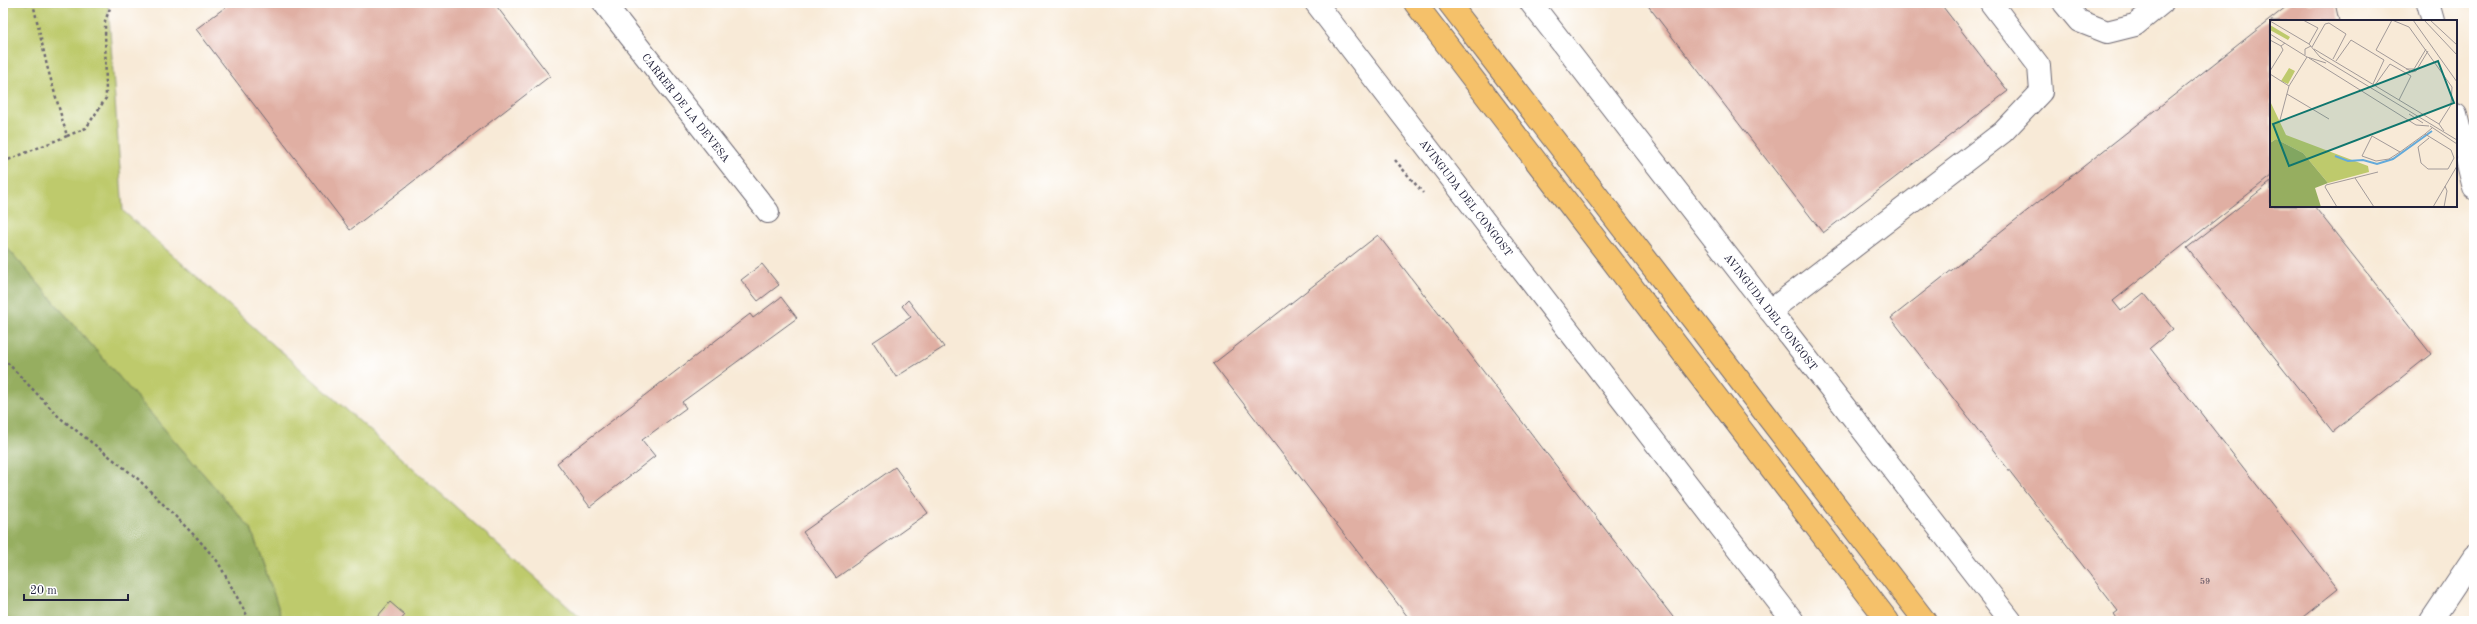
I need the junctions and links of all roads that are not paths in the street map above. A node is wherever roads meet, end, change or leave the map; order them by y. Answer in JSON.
{"nodes":[{"id":1,"x":604,"y":3,"type":"edge"},
{"id":2,"x":1316,"y":3,"type":"edge"},
{"id":3,"x":1415,"y":3,"type":"edge"},
{"id":4,"x":1449,"y":3,"type":"edge"},
{"id":5,"x":1990,"y":3,"type":"edge"},
{"id":6,"x":2064,"y":3,"type":"edge"},
{"id":7,"x":2162,"y":3,"type":"edge"},
{"id":8,"x":2428,"y":3,"type":"edge"},
{"id":9,"x":1534,"y":4,"type":"edge"},
{"id":10,"x":2433,"y":20,"type":"edge"},
{"id":11,"x":2457,"y":119,"type":"edge"},
{"id":12,"x":2474,"y":188,"type":"edge"},
{"id":13,"x":768,"y":212,"type":"dead end"},
{"id":14,"x":1770,"y":311,"type":"junction"},
{"id":15,"x":2474,"y":558,"type":"edge"},
{"id":16,"x":1793,"y":621,"type":"edge"},
{"id":17,"x":1888,"y":621,"type":"edge"},
{"id":18,"x":1925,"y":621,"type":"edge"},
{"id":19,"x":2011,"y":621,"type":"edge"},
{"id":20,"x":2431,"y":621,"type":"edge"}],
"edges":[{"from":1,"to":13,"type":"street","name":"CARRER DE LA DEVESA"},
{"from":2,"to":16,"type":"street","name":"AVINGUDA DEL CONGOST"},
{"from":3,"to":17,"type":"main road"},
{"from":4,"to":18,"type":"main road"},
{"from":5,"to":14,"type":"street"},
{"from":6,"to":7,"type":"street"},
{"from":8,"to":10,"type":"street"},
{"from":9,"to":14,"type":"street","name":"AVINGUDA DEL CONGOST"},
{"from":11,"to":12,"type":"street"},
{"from":14,"to":19,"type":"street","name":"AVINGUDA DEL CONGOST"},
{"from":15,"to":20,"type":"street"}]}
